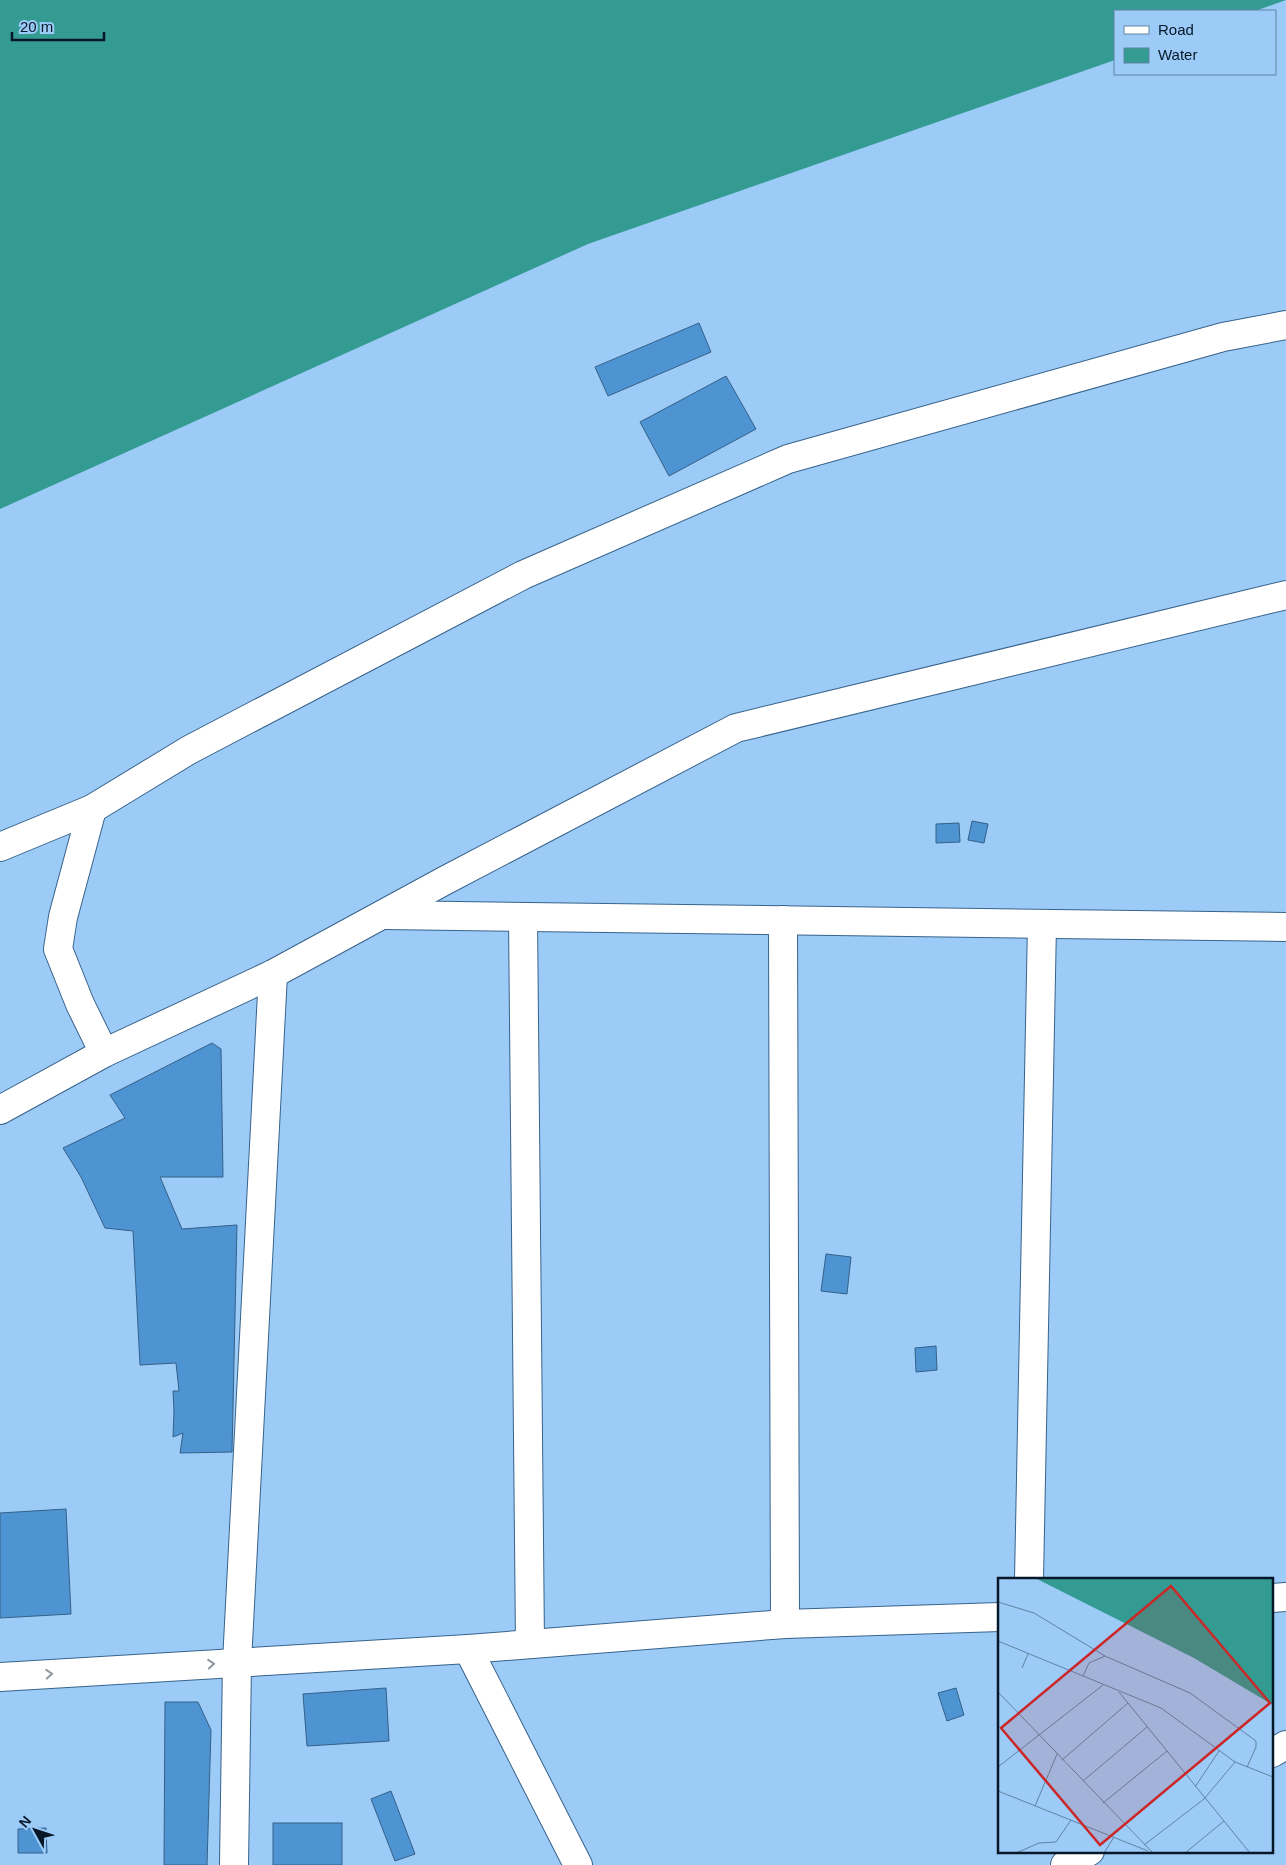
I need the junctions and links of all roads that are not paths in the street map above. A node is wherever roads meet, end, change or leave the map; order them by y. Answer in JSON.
{"nodes":[{"id":1,"x":1286,"y":325,"type":"edge"},
{"id":2,"x":1286,"y":595,"type":"edge"},
{"id":3,"x":92,"y":809,"type":"junction"},
{"id":4,"x":0,"y":847,"type":"edge"},
{"id":5,"x":382,"y":915,"type":"junction"},
{"id":6,"x":523,"y":917,"type":"junction"},
{"id":7,"x":783,"y":920,"type":"junction"},
{"id":8,"x":1042,"y":924,"type":"junction"},
{"id":9,"x":1286,"y":927,"type":"edge"},
{"id":10,"x":273,"y":974,"type":"junction"},
{"id":11,"x":104,"y":1053,"type":"junction"},
{"id":12,"x":0,"y":1110,"type":"edge"},
{"id":13,"x":1029,"y":1578,"type":"edge"},
{"id":14,"x":998,"y":1617,"type":"edge"},
{"id":15,"x":786,"y":1624,"type":"junction"},
{"id":16,"x":530,"y":1644,"type":"junction"},
{"id":17,"x":468,"y":1649,"type":"junction"},
{"id":18,"x":237,"y":1662,"type":"junction"},
{"id":19,"x":0,"y":1677,"type":"edge"},
{"id":20,"x":1286,"y":1745,"type":"edge"},
{"id":21,"x":1274,"y":1752,"type":"edge"},
{"id":22,"x":1088,"y":1852,"type":"edge"},
{"id":23,"x":234,"y":1865,"type":"edge"},
{"id":24,"x":578,"y":1865,"type":"edge"},
{"id":25,"x":1065,"y":1865,"type":"edge"}],
"edges":[{"from":1,"to":3,"type":"street"},
{"from":2,"to":5,"type":"street"},
{"from":3,"to":4,"type":"street"},
{"from":3,"to":11,"type":"street"},
{"from":5,"to":6,"type":"street"},
{"from":5,"to":10,"type":"street"},
{"from":6,"to":7,"type":"street"},
{"from":6,"to":16,"type":"street"},
{"from":7,"to":8,"type":"street"},
{"from":7,"to":15,"type":"street"},
{"from":8,"to":9,"type":"street"},
{"from":8,"to":13,"type":"street"},
{"from":10,"to":11,"type":"street"},
{"from":10,"to":18,"type":"street"},
{"from":11,"to":12,"type":"street"},
{"from":14,"to":15,"type":"street"},
{"from":15,"to":16,"type":"street"},
{"from":16,"to":17,"type":"street"},
{"from":17,"to":18,"type":"street"},
{"from":17,"to":24,"type":"street"},
{"from":19,"to":18,"type":"street","one_way":true},
{"from":18,"to":23,"type":"street"},
{"from":20,"to":21,"type":"street"},
{"from":22,"to":25,"type":"street"}]}
